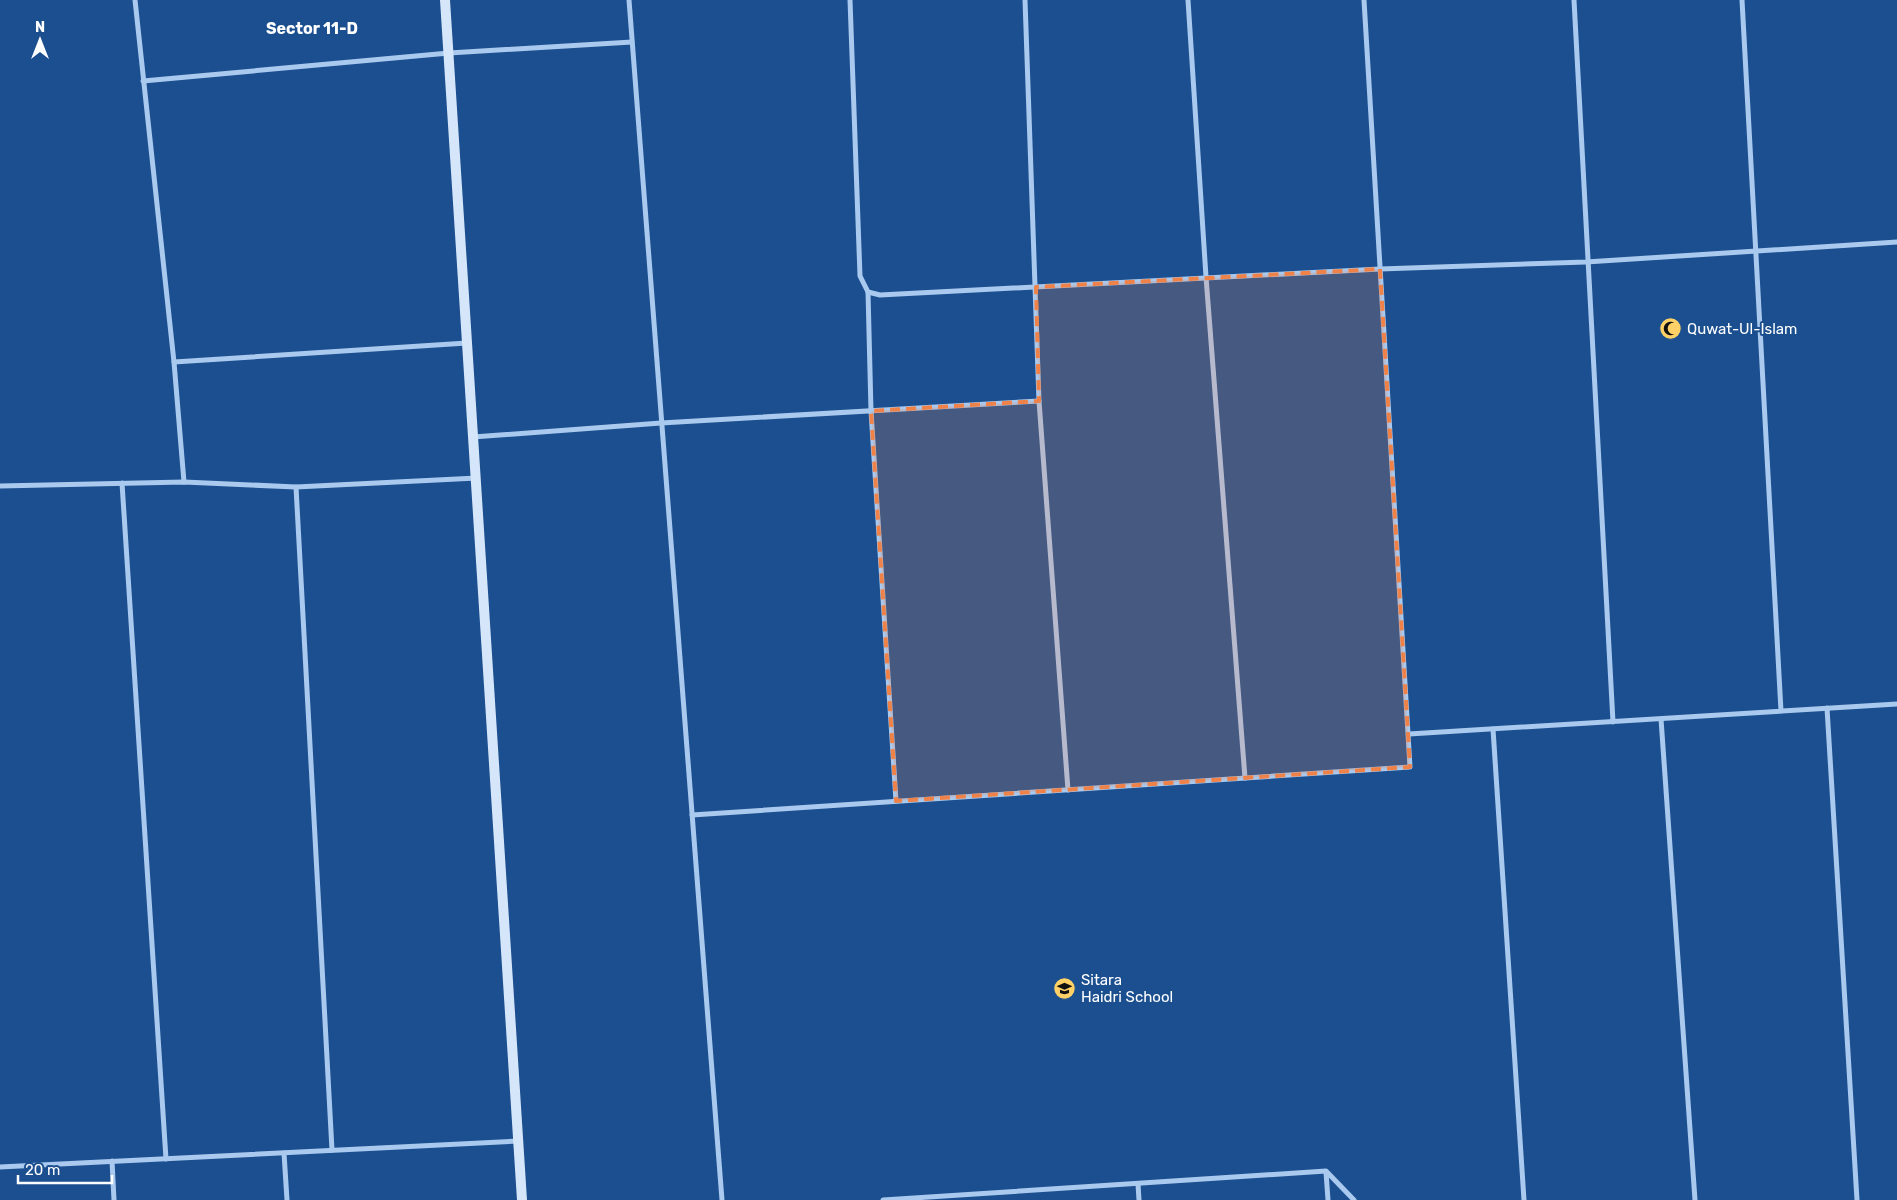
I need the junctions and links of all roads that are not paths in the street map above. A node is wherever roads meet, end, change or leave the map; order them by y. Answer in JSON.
{"nodes":[{"id":1,"x":135,"y":0,"type":"edge"},
{"id":2,"x":446,"y":0,"type":"edge"},
{"id":3,"x":629,"y":0,"type":"edge"},
{"id":4,"x":850,"y":0,"type":"edge"},
{"id":5,"x":1025,"y":0,"type":"edge"},
{"id":6,"x":1188,"y":0,"type":"edge"},
{"id":7,"x":1364,"y":0,"type":"edge"},
{"id":8,"x":1574,"y":0,"type":"edge"},
{"id":9,"x":1742,"y":0,"type":"edge"},
{"id":10,"x":632,"y":42,"type":"junction"},
{"id":11,"x":449,"y":53,"type":"junction"},
{"id":12,"x":143,"y":81,"type":"junction"},
{"id":13,"x":1897,"y":242,"type":"edge"},
{"id":14,"x":1756,"y":252,"type":"junction"},
{"id":15,"x":1586,"y":262,"type":"junction"},
{"id":16,"x":1380,"y":269,"type":"junction"},
{"id":17,"x":1206,"y":277,"type":"junction"},
{"id":18,"x":1036,"y":287,"type":"junction"},
{"id":19,"x":868,"y":292,"type":"junction"},
{"id":20,"x":467,"y":343,"type":"junction"},
{"id":21,"x":174,"y":362,"type":"junction"},
{"id":22,"x":1039,"y":401,"type":"junction"},
{"id":23,"x":871,"y":411,"type":"junction"},
{"id":24,"x":661,"y":423,"type":"junction"},
{"id":25,"x":473,"y":437,"type":"junction"},
{"id":26,"x":477,"y":478,"type":"junction"},
{"id":27,"x":184,"y":482,"type":"junction"},
{"id":28,"x":122,"y":483,"type":"junction"},
{"id":29,"x":0,"y":486,"type":"edge"},
{"id":30,"x":296,"y":487,"type":"junction"},
{"id":31,"x":1897,"y":704,"type":"edge"},
{"id":32,"x":1827,"y":708,"type":"junction"},
{"id":33,"x":1781,"y":711,"type":"junction"},
{"id":34,"x":1661,"y":719,"type":"junction"},
{"id":35,"x":1613,"y":722,"type":"junction"},
{"id":36,"x":1493,"y":729,"type":"junction"},
{"id":37,"x":1409,"y":734,"type":"junction"},
{"id":38,"x":1245,"y":778,"type":"junction"},
{"id":39,"x":1068,"y":790,"type":"junction"},
{"id":40,"x":896,"y":801,"type":"junction"},
{"id":41,"x":692,"y":815,"type":"junction"},
{"id":42,"x":518,"y":1141,"type":"junction"},
{"id":43,"x":332,"y":1150,"type":"junction"},
{"id":44,"x":284,"y":1152,"type":"junction"},
{"id":45,"x":166,"y":1159,"type":"junction"},
{"id":46,"x":112,"y":1161,"type":"junction"},
{"id":47,"x":0,"y":1167,"type":"edge"},
{"id":48,"x":1326,"y":1171,"type":"junction"},
{"id":49,"x":1138,"y":1184,"type":"junction"},
{"id":50,"x":993,"y":1193,"type":"junction"},
{"id":51,"x":114,"y":1200,"type":"edge"},
{"id":52,"x":287,"y":1200,"type":"edge"},
{"id":53,"x":522,"y":1200,"type":"edge"},
{"id":54,"x":722,"y":1200,"type":"edge"},
{"id":55,"x":883,"y":1200,"type":"edge"},
{"id":56,"x":993,"y":1200,"type":"edge"},
{"id":57,"x":1139,"y":1200,"type":"edge"},
{"id":58,"x":1328,"y":1200,"type":"edge"},
{"id":59,"x":1354,"y":1200,"type":"edge"},
{"id":60,"x":1524,"y":1200,"type":"edge"},
{"id":61,"x":1695,"y":1200,"type":"edge"},
{"id":62,"x":1857,"y":1200,"type":"edge"}],
"edges":[{"from":1,"to":12,"type":"street"},
{"from":2,"to":11,"type":"street"},
{"from":3,"to":10,"type":"street"},
{"from":4,"to":19,"type":"street"},
{"from":5,"to":18,"type":"street"},
{"from":6,"to":17,"type":"street"},
{"from":7,"to":16,"type":"street"},
{"from":8,"to":15,"type":"street"},
{"from":9,"to":14,"type":"street"},
{"from":10,"to":11,"type":"street"},
{"from":10,"to":24,"type":"street"},
{"from":11,"to":12,"type":"street"},
{"from":11,"to":20,"type":"street"},
{"from":12,"to":21,"type":"street"},
{"from":13,"to":14,"type":"street"},
{"from":14,"to":15,"type":"street"},
{"from":14,"to":33,"type":"street"},
{"from":15,"to":16,"type":"street"},
{"from":15,"to":35,"type":"street"},
{"from":16,"to":17,"type":"street"},
{"from":16,"to":37,"type":"street"},
{"from":17,"to":18,"type":"street"},
{"from":17,"to":38,"type":"street"},
{"from":18,"to":19,"type":"street"},
{"from":18,"to":22,"type":"street"},
{"from":19,"to":23,"type":"street"},
{"from":20,"to":21,"type":"street"},
{"from":20,"to":25,"type":"street"},
{"from":21,"to":27,"type":"street"},
{"from":22,"to":23,"type":"street"},
{"from":22,"to":39,"type":"street"},
{"from":23,"to":24,"type":"street"},
{"from":23,"to":40,"type":"street"},
{"from":24,"to":25,"type":"street"},
{"from":24,"to":41,"type":"street"},
{"from":25,"to":26,"type":"street"},
{"from":26,"to":30,"type":"street"},
{"from":26,"to":42,"type":"street"},
{"from":27,"to":28,"type":"street"},
{"from":27,"to":30,"type":"street"},
{"from":28,"to":29,"type":"street"},
{"from":28,"to":45,"type":"street"},
{"from":30,"to":43,"type":"street"},
{"from":31,"to":32,"type":"street"},
{"from":32,"to":33,"type":"street"},
{"from":32,"to":62,"type":"street"},
{"from":33,"to":34,"type":"street"},
{"from":34,"to":35,"type":"street"},
{"from":34,"to":61,"type":"street"},
{"from":35,"to":36,"type":"street"},
{"from":36,"to":37,"type":"street"},
{"from":36,"to":60,"type":"street"},
{"from":37,"to":38,"type":"street"},
{"from":38,"to":39,"type":"street"},
{"from":39,"to":40,"type":"street"},
{"from":40,"to":41,"type":"street"},
{"from":41,"to":54,"type":"street"},
{"from":42,"to":43,"type":"street"},
{"from":42,"to":53,"type":"street"},
{"from":43,"to":44,"type":"street"},
{"from":44,"to":45,"type":"street"},
{"from":44,"to":52,"type":"street"},
{"from":45,"to":46,"type":"street"},
{"from":46,"to":47,"type":"street"},
{"from":46,"to":51,"type":"street"},
{"from":48,"to":49,"type":"street"},
{"from":48,"to":58,"type":"street"},
{"from":48,"to":59,"type":"street"},
{"from":49,"to":50,"type":"street"},
{"from":49,"to":57,"type":"street"},
{"from":50,"to":55,"type":"street"},
{"from":50,"to":56,"type":"street"}]}
